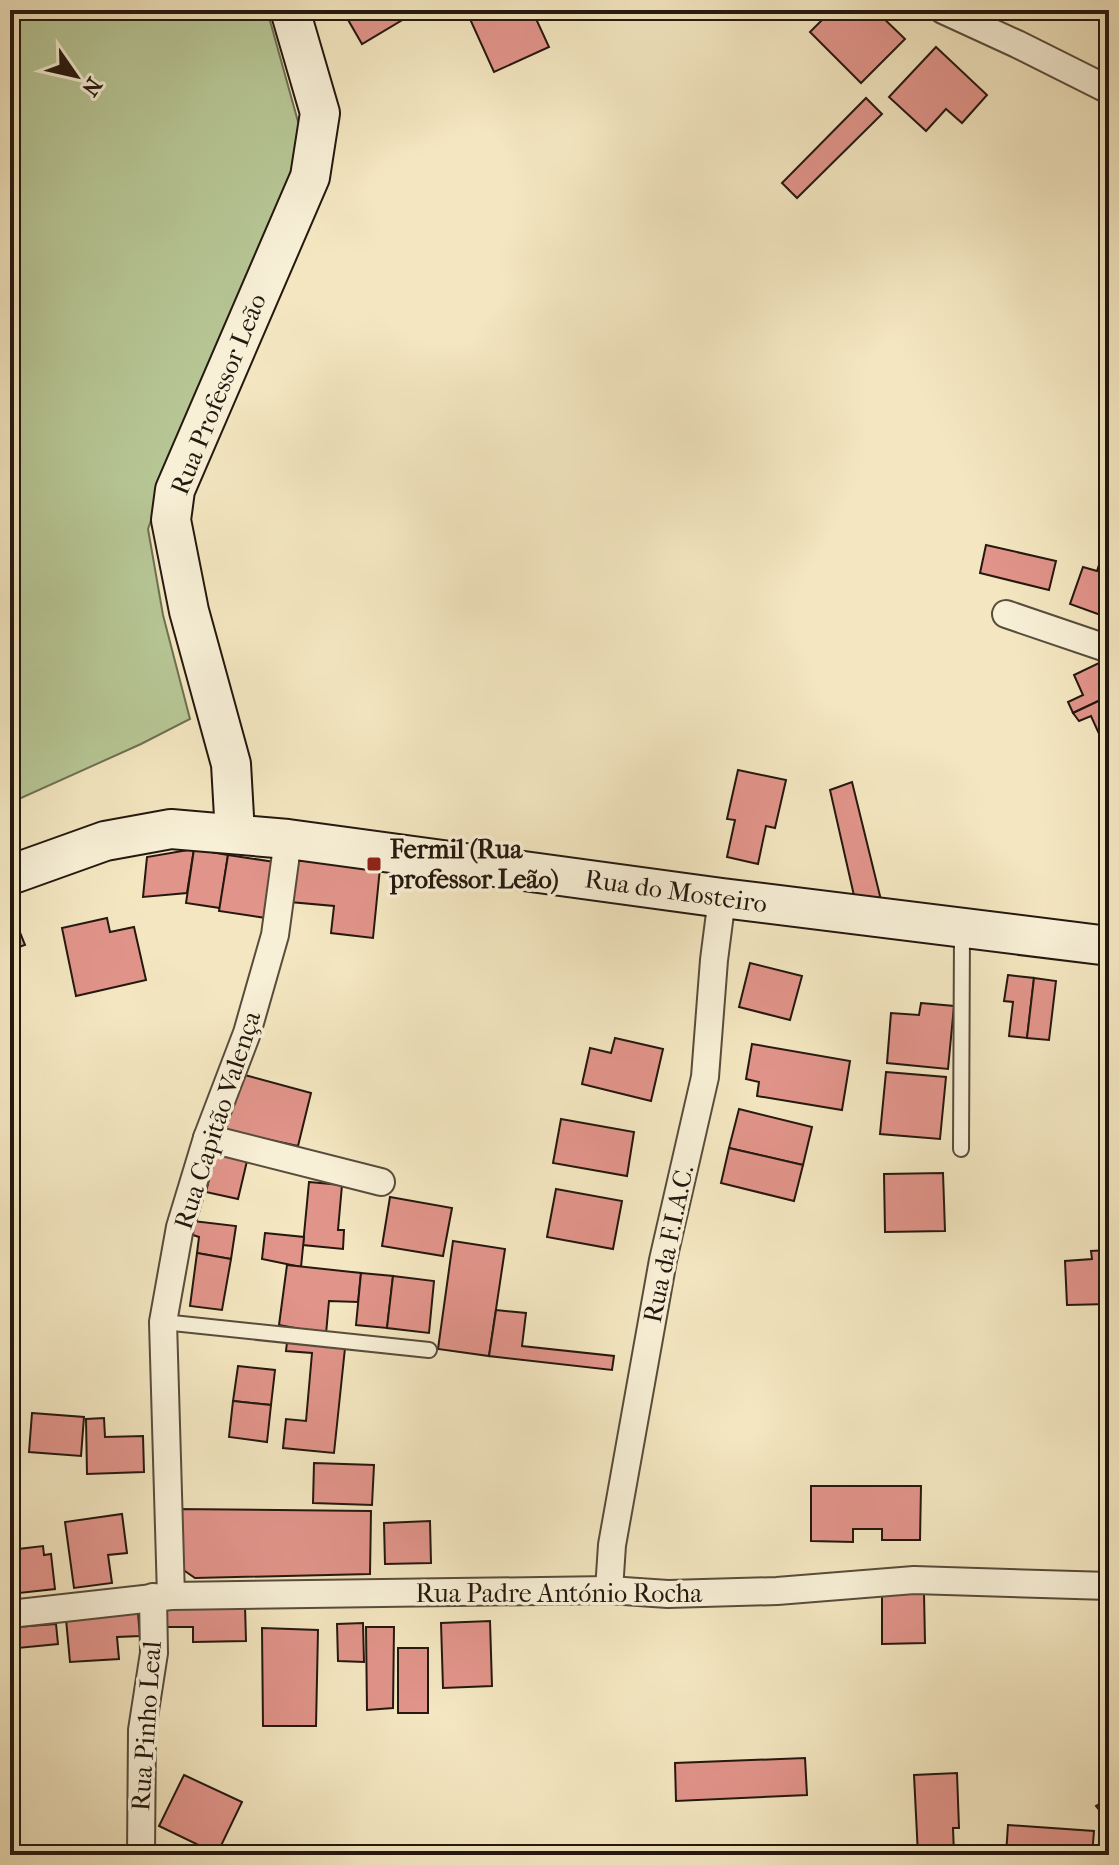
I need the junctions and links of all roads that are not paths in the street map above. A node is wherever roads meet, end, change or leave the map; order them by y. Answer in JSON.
{"nodes":[{"id":1,"x":290,"y":10,"type":"edge"},
{"id":2,"x":943,"y":10,"type":"edge"},
{"id":3,"x":1109,"y":90,"type":"edge"},
{"id":4,"x":1006,"y":614,"type":"dead end"},
{"id":5,"x":1109,"y":649,"type":"edge"},
{"id":6,"x":235,"y":834,"type":"junction"},
{"id":7,"x":288,"y":839,"type":"junction"},
{"id":8,"x":10,"y":875,"type":"edge"},
{"id":9,"x":722,"y":898,"type":"junction"},
{"id":10,"x":962,"y":928,"type":"junction"},
{"id":11,"x":1109,"y":946,"type":"edge"},
{"id":12,"x":207,"y":1138,"type":"junction"},
{"id":13,"x":961,"y":1149,"type":"dead end"},
{"id":14,"x":381,"y":1182,"type":"dead end"},
{"id":15,"x":163,"y":1322,"type":"junction"},
{"id":16,"x":429,"y":1350,"type":"dead end"},
{"id":17,"x":1109,"y":1586,"type":"edge"},
{"id":18,"x":609,"y":1590,"type":"junction"},
{"id":19,"x":162,"y":1597,"type":"junction"},
{"id":20,"x":10,"y":1614,"type":"edge"},
{"id":21,"x":141,"y":1855,"type":"edge"}],
"edges":[{"from":1,"to":6,"type":"main road","name":"Rua Professor Leão"},
{"from":2,"to":3,"type":"street"},
{"from":4,"to":5,"type":"street"},
{"from":6,"to":7,"type":"main road","name":"Rua do Mosteiro"},
{"from":6,"to":8,"type":"main road","name":"Rua do Mosteiro"},
{"from":7,"to":9,"type":"main road","name":"Rua do Mosteiro"},
{"from":7,"to":12,"type":"street","name":"Rua Capitão Valença"},
{"from":9,"to":10,"type":"main road","name":"Rua do Mosteiro"},
{"from":9,"to":18,"type":"street","name":"Rua da F.I.A.C."},
{"from":10,"to":11,"type":"main road","name":"Rua do Mosteiro"},
{"from":10,"to":13,"type":"lane"},
{"from":12,"to":14,"type":"street"},
{"from":12,"to":15,"type":"street","name":"Rua Capitão Valença"},
{"from":15,"to":16,"type":"lane"},
{"from":15,"to":19,"type":"street","name":"Rua Capitão Valença"},
{"from":17,"to":18,"type":"street","name":"Rua Padre António Rocha"},
{"from":18,"to":19,"type":"street","name":"Rua Padre António Rocha"},
{"from":19,"to":20,"type":"street","name":"Rua Padre António Rocha"},
{"from":19,"to":21,"type":"street","name":"Rua Pinho Leal"}]}
